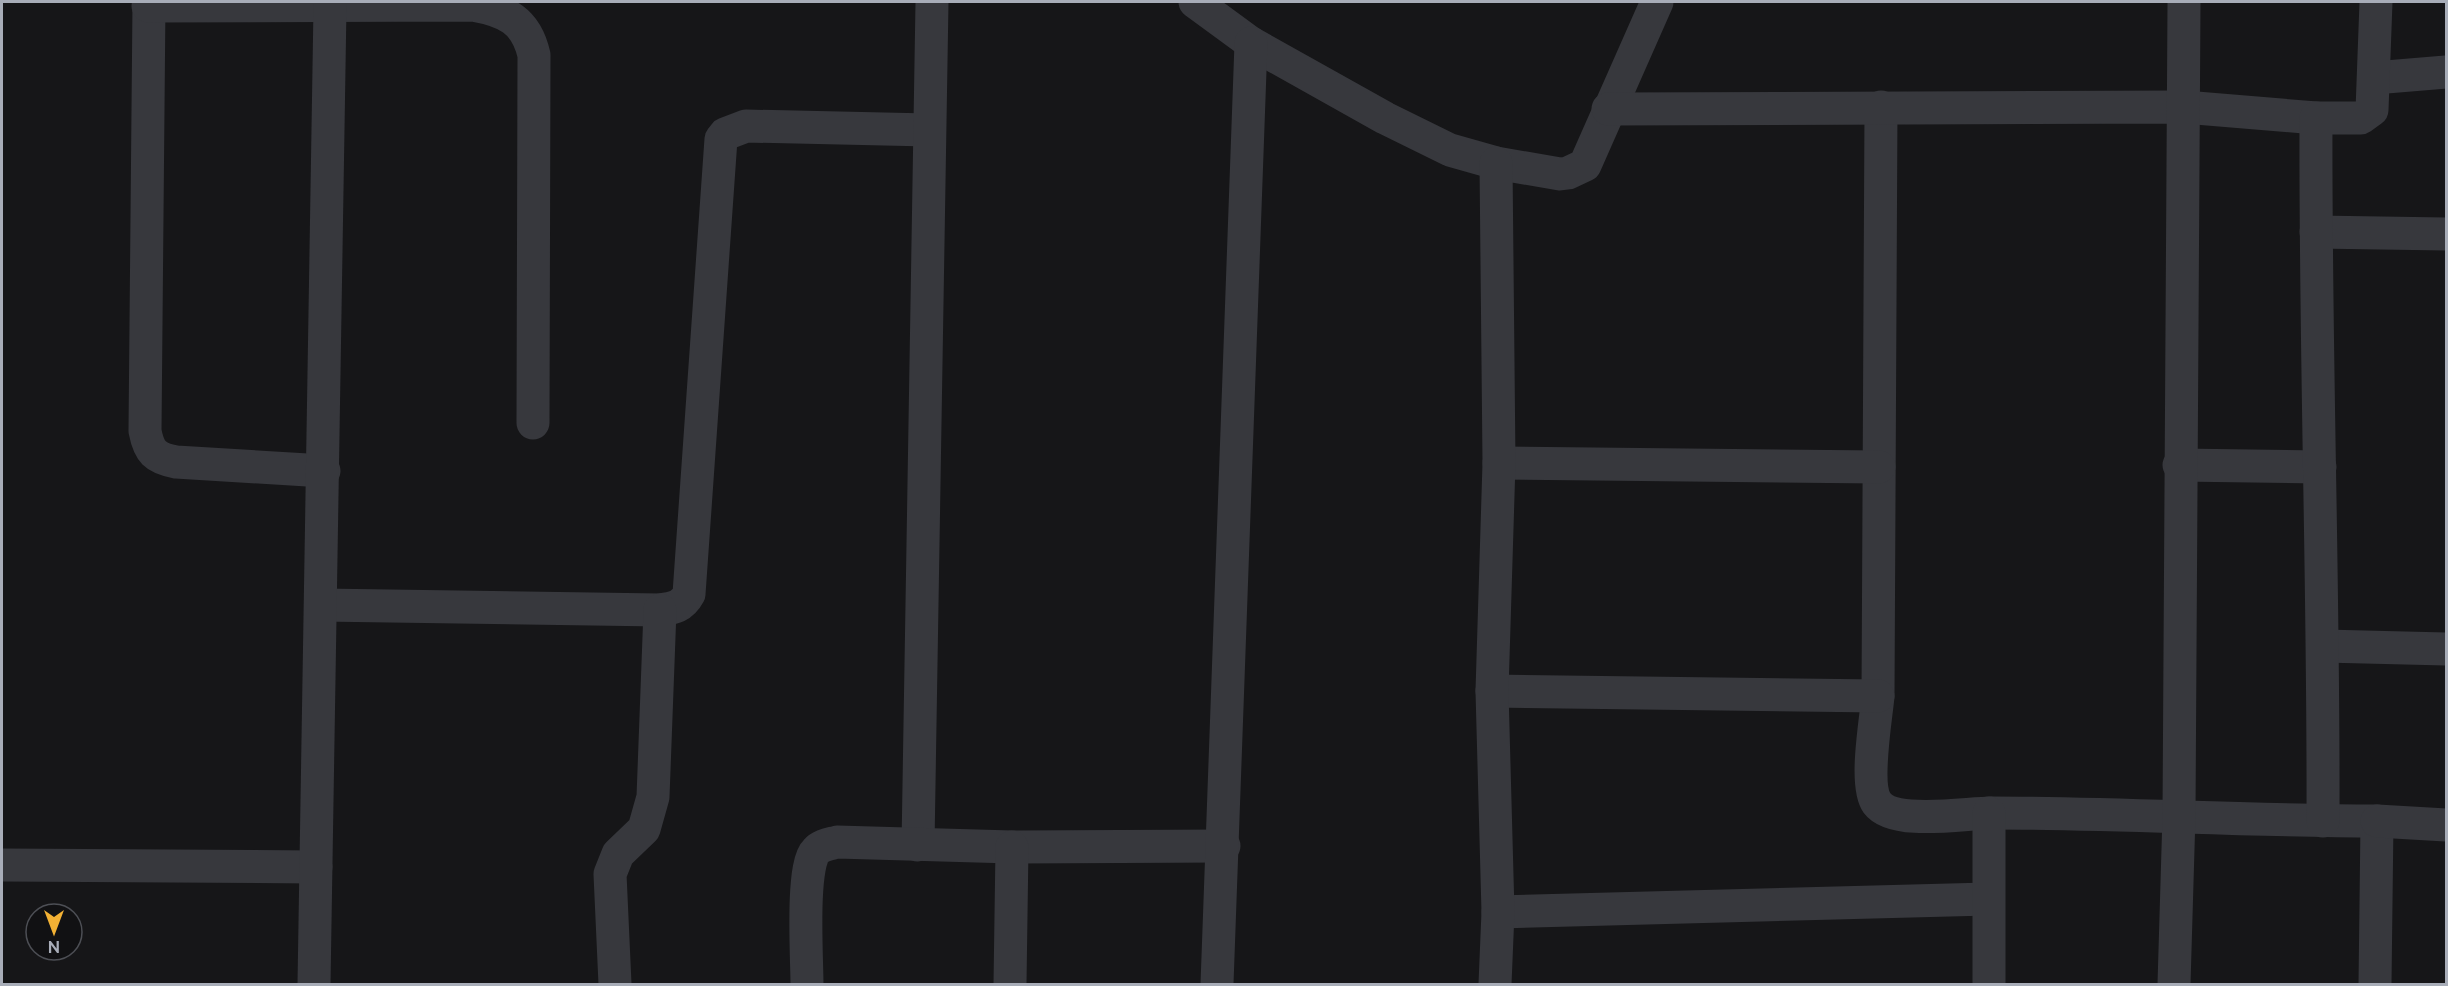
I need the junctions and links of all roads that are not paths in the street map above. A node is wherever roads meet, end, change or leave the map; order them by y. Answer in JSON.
{"nodes":[{"id":1,"x":932,"y":2,"type":"edge"},
{"id":2,"x":1195,"y":2,"type":"edge"},
{"id":3,"x":1657,"y":2,"type":"edge"},
{"id":4,"x":2184,"y":2,"type":"edge"},
{"id":5,"x":2376,"y":2,"type":"edge"},
{"id":6,"x":148,"y":4,"type":"edge"},
{"id":7,"x":330,"y":7,"type":"junction"},
{"id":8,"x":1251,"y":43,"type":"junction"},
{"id":9,"x":2446,"y":72,"type":"edge"},
{"id":10,"x":2374,"y":78,"type":"junction"},
{"id":11,"x":1881,"y":107,"type":"junction"},
{"id":12,"x":2184,"y":107,"type":"junction"},
{"id":13,"x":1608,"y":109,"type":"junction"},
{"id":14,"x":2316,"y":118,"type":"junction"},
{"id":15,"x":929,"y":130,"type":"junction"},
{"id":16,"x":1496,"y":163,"type":"junction"},
{"id":17,"x":2316,"y":232,"type":"junction"},
{"id":18,"x":2446,"y":234,"type":"edge"},
{"id":19,"x":533,"y":423,"type":"dead end"},
{"id":20,"x":1499,"y":463,"type":"junction"},
{"id":21,"x":2179,"y":465,"type":"junction"},
{"id":22,"x":1879,"y":467,"type":"junction"},
{"id":23,"x":2320,"y":467,"type":"junction"},
{"id":24,"x":324,"y":471,"type":"junction"},
{"id":25,"x":321,"y":605,"type":"junction"},
{"id":26,"x":660,"y":610,"type":"junction"},
{"id":27,"x":2324,"y":646,"type":"junction"},
{"id":28,"x":2446,"y":649,"type":"edge"},
{"id":29,"x":1492,"y":691,"type":"junction"},
{"id":30,"x":1878,"y":696,"type":"junction"},
{"id":31,"x":1989,"y":813,"type":"junction"},
{"id":32,"x":2179,"y":815,"type":"junction"},
{"id":33,"x":2323,"y":821,"type":"junction"},
{"id":34,"x":2377,"y":821,"type":"junction"},
{"id":35,"x":2446,"y":825,"type":"edge"},
{"id":36,"x":918,"y":845,"type":"junction"},
{"id":37,"x":1224,"y":846,"type":"junction"},
{"id":38,"x":1012,"y":847,"type":"junction"},
{"id":39,"x":2,"y":865,"type":"edge"},
{"id":40,"x":316,"y":867,"type":"junction"},
{"id":41,"x":1988,"y":899,"type":"junction"},
{"id":42,"x":1498,"y":912,"type":"junction"},
{"id":43,"x":314,"y":984,"type":"edge"},
{"id":44,"x":615,"y":984,"type":"edge"},
{"id":45,"x":807,"y":984,"type":"edge"},
{"id":46,"x":1010,"y":984,"type":"edge"},
{"id":47,"x":1217,"y":984,"type":"edge"},
{"id":48,"x":1495,"y":984,"type":"edge"},
{"id":49,"x":1989,"y":984,"type":"edge"},
{"id":50,"x":2174,"y":984,"type":"edge"},
{"id":51,"x":2375,"y":984,"type":"edge"}],
"edges":[{"from":1,"to":15,"type":"street"},
{"from":2,"to":8,"type":"street"},
{"from":3,"to":13,"type":"street"},
{"from":4,"to":12,"type":"street"},
{"from":5,"to":10,"type":"street"},
{"from":6,"to":7,"type":"street"},
{"from":6,"to":24,"type":"street"},
{"from":7,"to":19,"type":"street"},
{"from":7,"to":24,"type":"street"},
{"from":8,"to":16,"type":"street"},
{"from":8,"to":37,"type":"street"},
{"from":9,"to":10,"type":"street"},
{"from":10,"to":14,"type":"street"},
{"from":11,"to":12,"type":"street"},
{"from":11,"to":13,"type":"street"},
{"from":11,"to":22,"type":"street"},
{"from":12,"to":14,"type":"street"},
{"from":12,"to":21,"type":"street"},
{"from":13,"to":16,"type":"street"},
{"from":14,"to":17,"type":"street"},
{"from":15,"to":26,"type":"street"},
{"from":15,"to":36,"type":"street"},
{"from":16,"to":20,"type":"street"},
{"from":17,"to":18,"type":"street"},
{"from":17,"to":23,"type":"street"},
{"from":20,"to":22,"type":"street"},
{"from":20,"to":29,"type":"street"},
{"from":21,"to":23,"type":"street"},
{"from":21,"to":32,"type":"street"},
{"from":22,"to":30,"type":"street"},
{"from":23,"to":27,"type":"street"},
{"from":24,"to":25,"type":"street"},
{"from":25,"to":26,"type":"street"},
{"from":25,"to":40,"type":"street"},
{"from":26,"to":44,"type":"street"},
{"from":27,"to":28,"type":"street"},
{"from":27,"to":33,"type":"street"},
{"from":29,"to":30,"type":"street"},
{"from":29,"to":42,"type":"street"},
{"from":30,"to":31,"type":"street"},
{"from":31,"to":32,"type":"street"},
{"from":31,"to":41,"type":"street"},
{"from":32,"to":33,"type":"street"},
{"from":32,"to":50,"type":"street"},
{"from":33,"to":34,"type":"street"},
{"from":34,"to":35,"type":"street"},
{"from":34,"to":51,"type":"street"},
{"from":36,"to":38,"type":"street"},
{"from":36,"to":45,"type":"street"},
{"from":37,"to":38,"type":"street"},
{"from":37,"to":47,"type":"street"},
{"from":38,"to":46,"type":"street"},
{"from":39,"to":40,"type":"street"},
{"from":40,"to":43,"type":"street"},
{"from":41,"to":42,"type":"street"},
{"from":41,"to":49,"type":"street"},
{"from":42,"to":48,"type":"street"}]}
